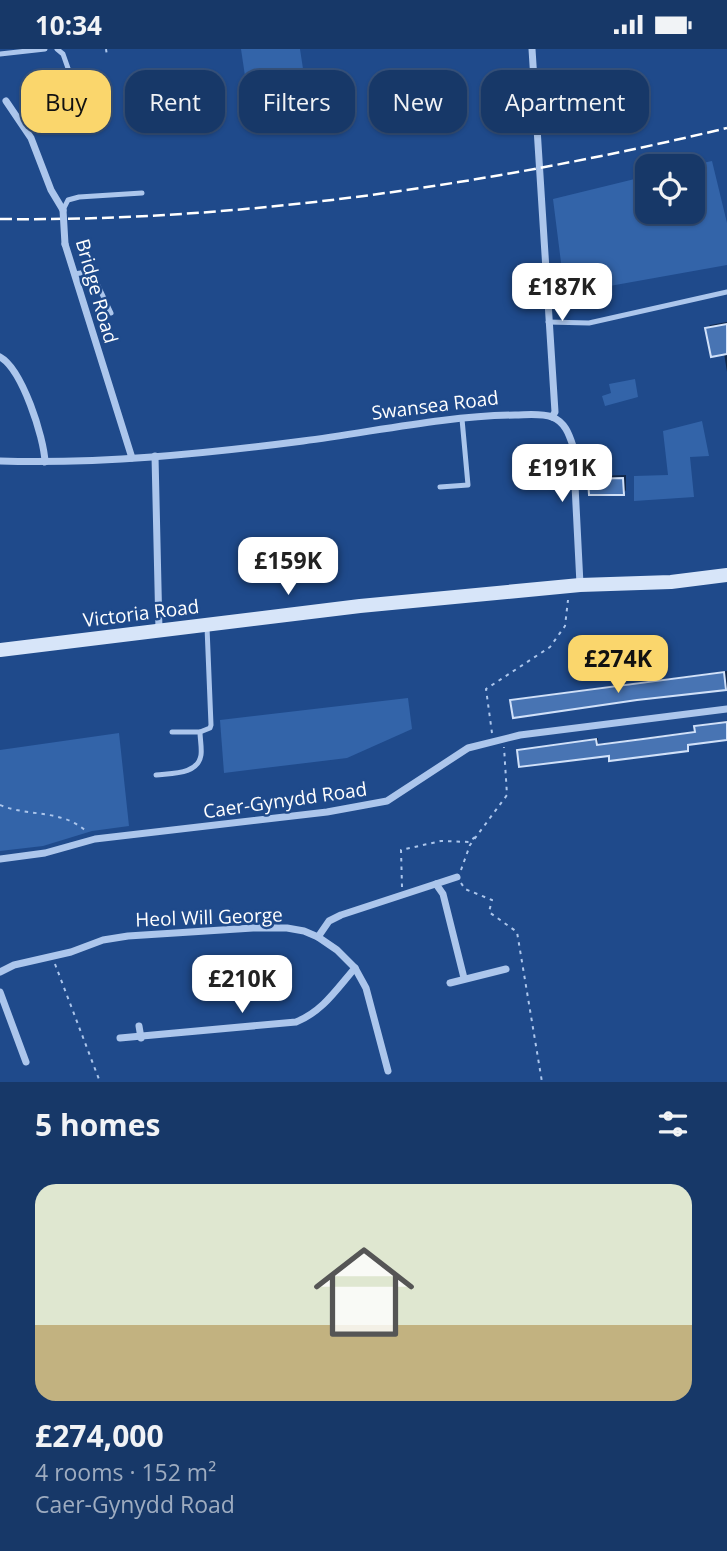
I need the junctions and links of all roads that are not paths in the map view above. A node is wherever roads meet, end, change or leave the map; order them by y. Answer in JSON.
{"nodes":[{"id":1,"x":45,"y":49,"type":"edge"},
{"id":2,"x":57,"y":49,"type":"edge"},
{"id":3,"x":532,"y":49,"type":"edge"},
{"id":4,"x":0,"y":54,"type":"edge"},
{"id":5,"x":68,"y":70,"type":"edge"},
{"id":6,"x":3,"y":98,"type":"edge"},
{"id":7,"x":142,"y":193,"type":"dead end"},
{"id":8,"x":63,"y":210,"type":"junction"},
{"id":9,"x":74,"y":274,"type":"junction"},
{"id":10,"x":727,"y":292,"type":"edge"},
{"id":11,"x":111,"y":313,"type":"dead end"},
{"id":12,"x":548,"y":322,"type":"junction"},
{"id":13,"x":0,"y":357,"type":"edge"},
{"id":14,"x":552,"y":417,"type":"junction"},
{"id":15,"x":461,"y":419,"type":"junction"},
{"id":16,"x":155,"y":456,"type":"junction"},
{"id":17,"x":132,"y":458,"type":"junction"},
{"id":18,"x":0,"y":461,"type":"edge"},
{"id":19,"x":45,"y":462,"type":"junction"},
{"id":20,"x":440,"y":487,"type":"dead end"},
{"id":21,"x":727,"y":575,"type":"edge"},
{"id":22,"x":575,"y":586,"type":"junction"},
{"id":23,"x":207,"y":624,"type":"junction"},
{"id":24,"x":159,"y":631,"type":"junction"},
{"id":25,"x":0,"y":650,"type":"edge"},
{"id":26,"x":727,"y":709,"type":"edge"},
{"id":27,"x":200,"y":731,"type":"junction"},
{"id":28,"x":172,"y":732,"type":"dead end"},
{"id":29,"x":156,"y":775,"type":"dead end"},
{"id":30,"x":0,"y":859,"type":"edge"},
{"id":31,"x":457,"y":877,"type":"dead end"},
{"id":32,"x":436,"y":884,"type":"junction"},
{"id":33,"x":318,"y":937,"type":"junction"},
{"id":34,"x":355,"y":968,"type":"junction"},
{"id":35,"x":506,"y":969,"type":"dead end"},
{"id":36,"x":0,"y":972,"type":"edge"},
{"id":37,"x":464,"y":978,"type":"junction"},
{"id":38,"x":450,"y":982,"type":"dead end"},
{"id":39,"x":0,"y":992,"type":"edge"},
{"id":40,"x":139,"y":1026,"type":"dead end"},
{"id":41,"x":120,"y":1038,"type":"dead end"},
{"id":42,"x":141,"y":1038,"type":"junction"},
{"id":43,"x":26,"y":1062,"type":"dead end"},
{"id":44,"x":388,"y":1071,"type":"dead end"}],
"edges":[{"from":1,"to":4,"type":"lane"},
{"from":2,"to":5,"type":"lane"},
{"from":3,"to":12,"type":"street"},
{"from":6,"to":8,"type":"street","name":"Bridge Road"},
{"from":7,"to":8,"type":"lane"},
{"from":8,"to":9,"type":"street","name":"Bridge Road","bridge":true},
{"from":9,"to":11,"type":"lane"},
{"from":9,"to":17,"type":"street","name":"Bridge Road"},
{"from":10,"to":12,"type":"lane"},
{"from":12,"to":14,"type":"street"},
{"from":13,"to":19,"type":"street"},
{"from":14,"to":15,"type":"street","name":"Swansea Road"},
{"from":14,"to":22,"type":"street"},
{"from":15,"to":16,"type":"street","name":"Swansea Road"},
{"from":15,"to":20,"type":"lane"},
{"from":16,"to":17,"type":"street","name":"Swansea Road"},
{"from":16,"to":24,"type":"street"},
{"from":17,"to":19,"type":"street","name":"Swansea Road"},
{"from":18,"to":19,"type":"street","name":"Swansea Road"},
{"from":21,"to":22,"type":"main road"},
{"from":22,"to":23,"type":"main road","name":"Victoria Road"},
{"from":23,"to":24,"type":"main road","name":"Victoria Road"},
{"from":23,"to":27,"type":"lane"},
{"from":24,"to":25,"type":"main road","name":"Victoria Road"},
{"from":26,"to":30,"type":"street","name":"Caer-Gynydd Road"},
{"from":27,"to":28,"type":"lane"},
{"from":27,"to":29,"type":"lane"},
{"from":31,"to":32,"type":"street"},
{"from":32,"to":33,"type":"street"},
{"from":32,"to":37,"type":"street"},
{"from":33,"to":34,"type":"street","name":"Heol Will George"},
{"from":33,"to":36,"type":"street","name":"Heol Will George"},
{"from":34,"to":42,"type":"street"},
{"from":34,"to":44,"type":"street","name":"Heol Will George"},
{"from":35,"to":37,"type":"street"},
{"from":37,"to":38,"type":"street"},
{"from":39,"to":43,"type":"street"},
{"from":40,"to":42,"type":"street"},
{"from":41,"to":42,"type":"street"}]}
